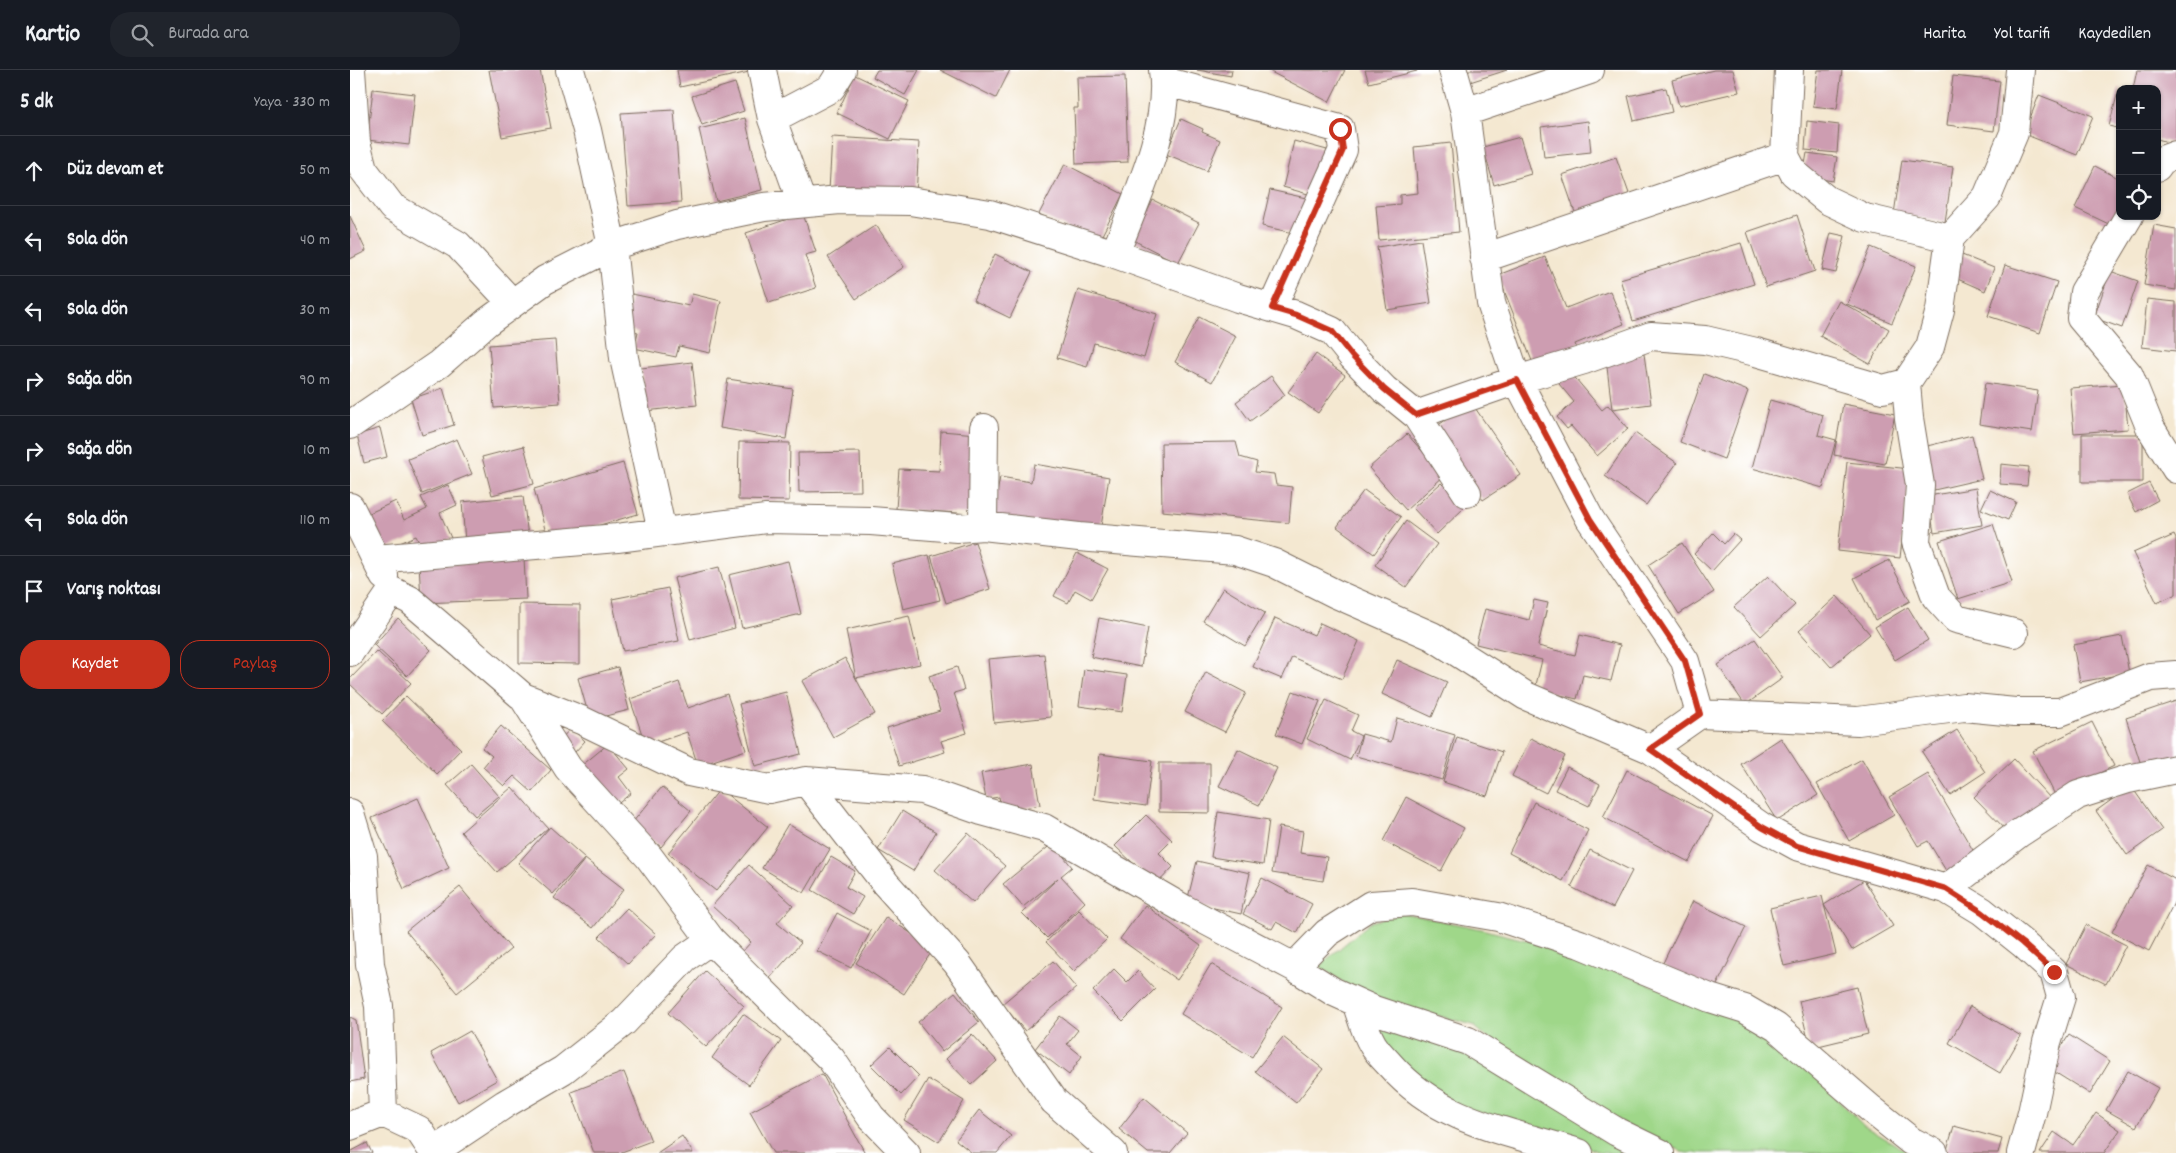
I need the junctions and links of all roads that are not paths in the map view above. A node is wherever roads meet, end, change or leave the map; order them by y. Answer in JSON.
{"nodes":[{"id":1,"x":350,"y":70,"type":"edge"},
{"id":2,"x":570,"y":70,"type":"edge"},
{"id":3,"x":762,"y":70,"type":"edge"},
{"id":4,"x":842,"y":70,"type":"edge"},
{"id":5,"x":1453,"y":70,"type":"edge"},
{"id":6,"x":1590,"y":70,"type":"edge"},
{"id":7,"x":1789,"y":70,"type":"edge"},
{"id":8,"x":2020,"y":70,"type":"edge"},
{"id":9,"x":1164,"y":76,"type":"edge"},
{"id":10,"x":1464,"y":112,"type":"junction"},
{"id":11,"x":772,"y":119,"type":"junction"},
{"id":12,"x":2176,"y":155,"type":"edge"},
{"id":13,"x":1785,"y":156,"type":"junction"},
{"id":14,"x":2161,"y":162,"type":"edge"},
{"id":15,"x":802,"y":204,"type":"junction"},
{"id":16,"x":2127,"y":220,"type":"edge"},
{"id":17,"x":1950,"y":238,"type":"junction"},
{"id":18,"x":612,"y":246,"type":"junction"},
{"id":19,"x":1115,"y":254,"type":"junction"},
{"id":20,"x":1484,"y":258,"type":"junction"},
{"id":21,"x":512,"y":303,"type":"junction"},
{"id":22,"x":1272,"y":308,"type":"junction"},
{"id":23,"x":1517,"y":380,"type":"junction"},
{"id":24,"x":1906,"y":382,"type":"junction"},
{"id":25,"x":1416,"y":415,"type":"junction"},
{"id":26,"x":350,"y":425,"type":"edge"},
{"id":27,"x":984,"y":428,"type":"dead end"},
{"id":28,"x":2176,"y":469,"type":"edge"},
{"id":29,"x":1467,"y":493,"type":"dead end"},
{"id":30,"x":350,"y":507,"type":"edge"},
{"id":31,"x":983,"y":526,"type":"junction"},
{"id":32,"x":662,"y":532,"type":"junction"},
{"id":33,"x":365,"y":548,"type":"edge"},
{"id":34,"x":392,"y":591,"type":"junction"},
{"id":35,"x":2014,"y":632,"type":"dead end"},
{"id":36,"x":350,"y":652,"type":"edge"},
{"id":37,"x":2176,"y":675,"type":"edge"},
{"id":38,"x":522,"y":697,"type":"junction"},
{"id":39,"x":1700,"y":714,"type":"junction"},
{"id":40,"x":1650,"y":749,"type":"junction"},
{"id":41,"x":2176,"y":768,"type":"edge"},
{"id":42,"x":806,"y":781,"type":"junction"},
{"id":43,"x":350,"y":813,"type":"edge"},
{"id":44,"x":1946,"y":889,"type":"junction"},
{"id":45,"x":711,"y":940,"type":"junction"},
{"id":46,"x":1294,"y":967,"type":"junction"},
{"id":47,"x":1356,"y":1002,"type":"junction"},
{"id":48,"x":383,"y":1113,"type":"junction"},
{"id":49,"x":350,"y":1126,"type":"edge"},
{"id":50,"x":433,"y":1152,"type":"edge"},
{"id":51,"x":906,"y":1153,"type":"edge"},
{"id":52,"x":1113,"y":1153,"type":"edge"},
{"id":53,"x":1579,"y":1153,"type":"edge"},
{"id":54,"x":1660,"y":1153,"type":"edge"},
{"id":55,"x":1934,"y":1153,"type":"edge"},
{"id":56,"x":2022,"y":1153,"type":"edge"}],
"edges":[{"from":1,"to":21,"type":"street"},
{"from":2,"to":18,"type":"street"},
{"from":3,"to":11,"type":"street"},
{"from":4,"to":11,"type":"street"},
{"from":5,"to":10,"type":"street"},
{"from":6,"to":10,"type":"street"},
{"from":7,"to":13,"type":"street"},
{"from":8,"to":17,"type":"street"},
{"from":9,"to":19,"type":"street"},
{"from":9,"to":22,"type":"street"},
{"from":10,"to":20,"type":"street"},
{"from":11,"to":15,"type":"street"},
{"from":12,"to":14,"type":"street"},
{"from":13,"to":17,"type":"street"},
{"from":13,"to":20,"type":"street"},
{"from":15,"to":18,"type":"street"},
{"from":15,"to":19,"type":"street"},
{"from":16,"to":28,"type":"street"},
{"from":17,"to":24,"type":"street"},
{"from":18,"to":21,"type":"street"},
{"from":18,"to":32,"type":"street"},
{"from":19,"to":22,"type":"street"},
{"from":20,"to":23,"type":"street"},
{"from":21,"to":26,"type":"street"},
{"from":22,"to":25,"type":"street"},
{"from":23,"to":24,"type":"street"},
{"from":23,"to":25,"type":"street"},
{"from":23,"to":39,"type":"street"},
{"from":24,"to":35,"type":"street"},
{"from":25,"to":29,"type":"street"},
{"from":27,"to":31,"type":"street"},
{"from":30,"to":33,"type":"street"},
{"from":31,"to":32,"type":"street"},
{"from":31,"to":40,"type":"street"},
{"from":32,"to":33,"type":"street"},
{"from":33,"to":34,"type":"street"},
{"from":34,"to":36,"type":"street"},
{"from":34,"to":38,"type":"street"},
{"from":37,"to":39,"type":"street"},
{"from":38,"to":42,"type":"street"},
{"from":38,"to":45,"type":"street"},
{"from":39,"to":40,"type":"street"},
{"from":40,"to":44,"type":"street"},
{"from":41,"to":44,"type":"street"},
{"from":42,"to":46,"type":"street"},
{"from":42,"to":52,"type":"street"},
{"from":43,"to":48,"type":"street"},
{"from":44,"to":56,"type":"street"},
{"from":45,"to":50,"type":"street"},
{"from":45,"to":51,"type":"street"},
{"from":46,"to":47,"type":"street"},
{"from":46,"to":55,"type":"street"},
{"from":47,"to":53,"type":"street"},
{"from":47,"to":54,"type":"street"},
{"from":48,"to":49,"type":"street"},
{"from":48,"to":50,"type":"street"}]}
